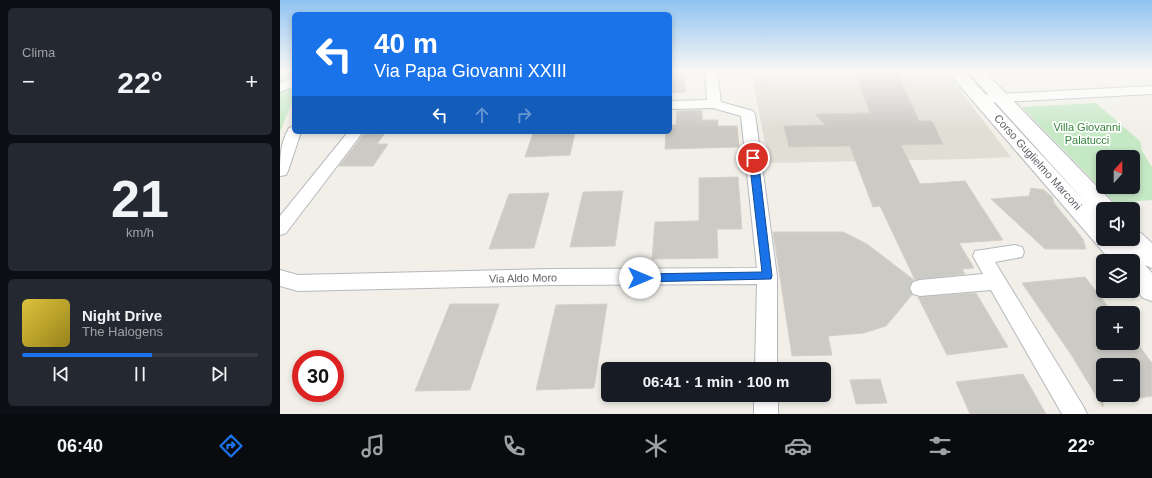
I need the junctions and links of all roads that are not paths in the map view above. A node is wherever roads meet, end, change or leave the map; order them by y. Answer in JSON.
{"nodes":[{"id":1,"x":713,"y":91,"type":"edge"},
{"id":2,"x":974,"y":91,"type":"edge"},
{"id":3,"x":995,"y":91,"type":"edge"},
{"id":4,"x":1124,"y":91,"type":"edge"},
{"id":5,"x":1001,"y":97,"type":"junction"},
{"id":6,"x":981,"y":99,"type":"junction"},
{"id":7,"x":714,"y":104,"type":"junction"},
{"id":8,"x":672,"y":105,"type":"edge"},
{"id":9,"x":293,"y":134,"type":"edge"},
{"id":10,"x":354,"y":134,"type":"edge"},
{"id":11,"x":280,"y":171,"type":"edge"},
{"id":12,"x":1098,"y":202,"type":"edge"},
{"id":13,"x":280,"y":228,"type":"edge"},
{"id":14,"x":1096,"y":228,"type":"edge"},
{"id":15,"x":1112,"y":246,"type":"edge"},
{"id":16,"x":1140,"y":246,"type":"edge"},
{"id":17,"x":1015,"y":252,"type":"dead end"},
{"id":18,"x":1120,"y":254,"type":"edge"},
{"id":19,"x":1152,"y":258,"type":"edge"},
{"id":20,"x":1152,"y":262,"type":"edge"},
{"id":21,"x":1140,"y":265,"type":"edge"},
{"id":22,"x":1140,"y":275,"type":"edge"},
{"id":23,"x":767,"y":276,"type":"junction"},
{"id":24,"x":280,"y":278,"type":"edge"},
{"id":25,"x":997,"y":281,"type":"junction"},
{"id":26,"x":920,"y":288,"type":"dead end"},
{"id":27,"x":1152,"y":290,"type":"edge"},
{"id":28,"x":766,"y":362,"type":"edge"},
{"id":29,"x":766,"y":402,"type":"edge"},
{"id":30,"x":766,"y":414,"type":"edge"},
{"id":31,"x":1076,"y":414,"type":"edge"}],
"edges":[{"from":1,"to":7,"type":"street"},
{"from":2,"to":6,"type":"street","name":"Corso Guglielmo Marconi"},
{"from":3,"to":5,"type":"street","name":"Corso Guglielmo Marconi"},
{"from":4,"to":5,"type":"street"},
{"from":5,"to":6,"type":"street"},
{"from":5,"to":12,"type":"street","name":"Corso Guglielmo Marconi"},
{"from":6,"to":14,"type":"street","name":"Corso Guglielmo Marconi"},
{"from":7,"to":8,"type":"street"},
{"from":7,"to":23,"type":"street"},
{"from":9,"to":11,"type":"street"},
{"from":10,"to":13,"type":"street"},
{"from":15,"to":18,"type":"street"},
{"from":16,"to":19,"type":"street"},
{"from":17,"to":25,"type":"street"},
{"from":20,"to":21,"type":"street"},
{"from":22,"to":27,"type":"street"},
{"from":23,"to":24,"type":"street","name":"Via Aldo Moro"},
{"from":23,"to":28,"type":"street"},
{"from":25,"to":26,"type":"street"},
{"from":25,"to":31,"type":"street"},
{"from":29,"to":30,"type":"street"}]}
